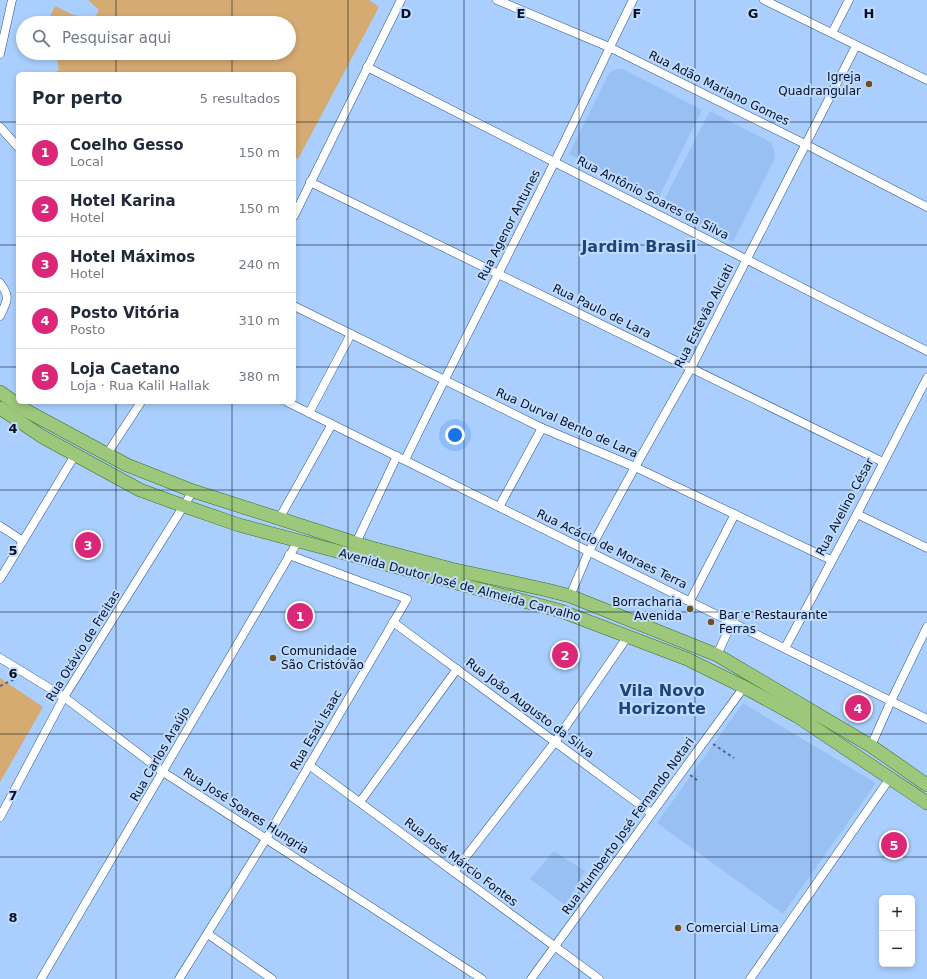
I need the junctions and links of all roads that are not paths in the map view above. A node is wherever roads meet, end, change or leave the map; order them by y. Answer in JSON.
{"nodes":[{"id":1,"x":12,"y":0,"type":"edge"},
{"id":2,"x":401,"y":0,"type":"edge"},
{"id":3,"x":497,"y":0,"type":"edge"},
{"id":4,"x":633,"y":0,"type":"edge"},
{"id":5,"x":764,"y":0,"type":"edge"},
{"id":6,"x":849,"y":0,"type":"edge"},
{"id":7,"x":832,"y":34,"type":"junction"},
{"id":8,"x":856,"y":46,"type":"junction"},
{"id":9,"x":609,"y":48,"type":"junction"},
{"id":10,"x":0,"y":54,"type":"edge"},
{"id":11,"x":367,"y":67,"type":"junction"},
{"id":12,"x":927,"y":80,"type":"edge"},
{"id":13,"x":0,"y":126,"type":"edge"},
{"id":14,"x":805,"y":144,"type":"junction"},
{"id":15,"x":16,"y":145,"type":"edge"},
{"id":16,"x":555,"y":162,"type":"junction"},
{"id":17,"x":310,"y":182,"type":"junction"},
{"id":18,"x":927,"y":207,"type":"edge"},
{"id":19,"x":296,"y":212,"type":"edge"},
{"id":20,"x":747,"y":259,"type":"junction"},
{"id":21,"x":498,"y":274,"type":"junction"},
{"id":22,"x":0,"y":283,"type":"edge"},
{"id":23,"x":296,"y":307,"type":"edge"},
{"id":24,"x":0,"y":316,"type":"edge"},
{"id":25,"x":351,"y":334,"type":"junction"},
{"id":26,"x":927,"y":351,"type":"edge"},
{"id":27,"x":691,"y":368,"type":"junction"},
{"id":28,"x":444,"y":380,"type":"junction"},
{"id":29,"x":926,"y":382,"type":"edge"},
{"id":30,"x":0,"y":392,"type":"edge"},
{"id":31,"x":16,"y":404,"type":"edge"},
{"id":32,"x":17,"y":404,"type":"edge"},
{"id":33,"x":140,"y":404,"type":"edge"},
{"id":34,"x":291,"y":404,"type":"edge"},
{"id":35,"x":0,"y":408,"type":"edge"},
{"id":36,"x":309,"y":413,"type":"junction"},
{"id":37,"x":332,"y":424,"type":"junction"},
{"id":38,"x":542,"y":428,"type":"junction"},
{"id":39,"x":107,"y":454,"type":"junction"},
{"id":40,"x":75,"y":455,"type":"junction"},
{"id":41,"x":397,"y":456,"type":"junction"},
{"id":42,"x":405,"y":460,"type":"junction"},
{"id":43,"x":883,"y":462,"type":"junction"},
{"id":44,"x":635,"y":466,"type":"junction"},
{"id":45,"x":193,"y":491,"type":"junction"},
{"id":46,"x":184,"y":506,"type":"junction"},
{"id":47,"x":499,"y":507,"type":"junction"},
{"id":48,"x":736,"y":514,"type":"junction"},
{"id":49,"x":857,"y":514,"type":"junction"},
{"id":50,"x":279,"y":518,"type":"junction"},
{"id":51,"x":0,"y":526,"type":"edge"},
{"id":52,"x":23,"y":541,"type":"junction"},
{"id":53,"x":298,"y":541,"type":"junction"},
{"id":54,"x":356,"y":543,"type":"junction"},
{"id":55,"x":927,"y":548,"type":"edge"},
{"id":56,"x":589,"y":551,"type":"junction"},
{"id":57,"x":289,"y":555,"type":"junction"},
{"id":58,"x":831,"y":560,"type":"junction"},
{"id":59,"x":0,"y":579,"type":"edge"},
{"id":60,"x":570,"y":596,"type":"junction"},
{"id":61,"x":690,"y":601,"type":"junction"},
{"id":62,"x":394,"y":622,"type":"junction"},
{"id":63,"x":732,"y":622,"type":"junction"},
{"id":64,"x":927,"y":627,"type":"edge"},
{"id":65,"x":628,"y":636,"type":"junction"},
{"id":66,"x":785,"y":648,"type":"junction"},
{"id":67,"x":717,"y":655,"type":"junction"},
{"id":68,"x":0,"y":658,"type":"edge"},
{"id":69,"x":457,"y":669,"type":"junction"},
{"id":70,"x":744,"y":687,"type":"junction"},
{"id":71,"x":64,"y":697,"type":"junction"},
{"id":72,"x":891,"y":701,"type":"junction"},
{"id":73,"x":927,"y":719,"type":"edge"},
{"id":74,"x":555,"y":742,"type":"junction"},
{"id":75,"x":871,"y":746,"type":"junction"},
{"id":76,"x":310,"y":765,"type":"junction"},
{"id":77,"x":163,"y":772,"type":"junction"},
{"id":78,"x":890,"y":778,"type":"junction"},
{"id":79,"x":927,"y":785,"type":"edge"},
{"id":80,"x":360,"y":802,"type":"junction"},
{"id":81,"x":927,"y":803,"type":"edge"},
{"id":82,"x":652,"y":813,"type":"junction"},
{"id":83,"x":0,"y":817,"type":"edge"},
{"id":84,"x":266,"y":839,"type":"junction"},
{"id":85,"x":454,"y":872,"type":"junction"},
{"id":86,"x":208,"y":934,"type":"junction"},
{"id":87,"x":554,"y":946,"type":"junction"},
{"id":88,"x":41,"y":979,"type":"edge"},
{"id":89,"x":179,"y":979,"type":"edge"},
{"id":90,"x":272,"y":979,"type":"edge"},
{"id":91,"x":482,"y":979,"type":"edge"},
{"id":92,"x":531,"y":979,"type":"edge"},
{"id":93,"x":599,"y":979,"type":"edge"},
{"id":94,"x":750,"y":979,"type":"edge"}],
"edges":[{"from":1,"to":10,"type":"street"},
{"from":2,"to":11,"type":"street"},
{"from":3,"to":9,"type":"street","name":"Rua Adão Mariano Gomes"},
{"from":4,"to":9,"type":"street","name":"Rua Agenor Antunes"},
{"from":5,"to":7,"type":"street"},
{"from":6,"to":7,"type":"street"},
{"from":7,"to":8,"type":"street"},
{"from":8,"to":12,"type":"street"},
{"from":8,"to":14,"type":"street","name":"Rua Estevão Alciati"},
{"from":9,"to":14,"type":"street","name":"Rua Adão Mariano Gomes"},
{"from":9,"to":16,"type":"street","name":"Rua Agenor Antunes"},
{"from":11,"to":16,"type":"street","name":"Rua Antônio Soares da Silva"},
{"from":11,"to":17,"type":"street"},
{"from":13,"to":15,"type":"street"},
{"from":14,"to":18,"type":"street","name":"Rua Adão Mariano Gomes"},
{"from":14,"to":20,"type":"street","name":"Rua Estevão Alciati"},
{"from":16,"to":20,"type":"street","name":"Rua Antônio Soares da Silva"},
{"from":16,"to":21,"type":"street","name":"Rua Agenor Antunes"},
{"from":17,"to":19,"type":"street"},
{"from":17,"to":21,"type":"street","name":"Rua Paulo de Lara"},
{"from":20,"to":26,"type":"street","name":"Rua Antônio Soares da Silva"},
{"from":20,"to":27,"type":"street","name":"Rua Estevão Alciati"},
{"from":21,"to":27,"type":"street","name":"Rua Paulo de Lara"},
{"from":21,"to":28,"type":"street","name":"Rua Agenor Antunes"},
{"from":22,"to":24,"type":"street"},
{"from":23,"to":25,"type":"street","name":"Rua Durval Bento de Lara"},
{"from":25,"to":28,"type":"street","name":"Rua Durval Bento de Lara"},
{"from":25,"to":36,"type":"street"},
{"from":27,"to":43,"type":"street","name":"Rua Paulo de Lara"},
{"from":27,"to":44,"type":"street","name":"Rua Estevão Alciati"},
{"from":28,"to":38,"type":"street","name":"Rua Durval Bento de Lara"},
{"from":28,"to":42,"type":"street","name":"Rua Agenor Antunes"},
{"from":29,"to":43,"type":"street","name":"Rua Avelino César"},
{"from":30,"to":31,"type":"main road","name":"Avenida Doutor José de Almeida Carvalho"},
{"from":32,"to":39,"type":"main road","name":"Avenida Doutor José de Almeida Carvalho"},
{"from":33,"to":39,"type":"street"},
{"from":34,"to":36,"type":"street","name":"Rua Acácio de Moraes Terra"},
{"from":35,"to":40,"type":"main road","name":"Avenida Doutor José de Almeida Carvalho"},
{"from":36,"to":37,"type":"street","name":"Rua Acácio de Moraes Terra"},
{"from":37,"to":41,"type":"street","name":"Rua Acácio de Moraes Terra"},
{"from":37,"to":50,"type":"street"},
{"from":38,"to":44,"type":"street","name":"Rua Durval Bento de Lara"},
{"from":38,"to":47,"type":"street"},
{"from":39,"to":45,"type":"main road","name":"Avenida Doutor José de Almeida Carvalho"},
{"from":40,"to":46,"type":"main road","name":"Avenida Doutor José de Almeida Carvalho"},
{"from":40,"to":52,"type":"street"},
{"from":41,"to":42,"type":"street","name":"Rua Acácio de Moraes Terra"},
{"from":41,"to":54,"type":"street"},
{"from":42,"to":47,"type":"street","name":"Rua Acácio de Moraes Terra"},
{"from":43,"to":49,"type":"street","name":"Rua Avelino César"},
{"from":44,"to":48,"type":"street","name":"Rua Durval Bento de Lara"},
{"from":44,"to":56,"type":"street","name":"Rua Estevão Alciati"},
{"from":45,"to":46,"type":"street","name":"Rua Otávio de Freitas"},
{"from":45,"to":50,"type":"main road","name":"Avenida Doutor José de Almeida Carvalho"},
{"from":46,"to":53,"type":"main road","name":"Avenida Doutor José de Almeida Carvalho"},
{"from":46,"to":71,"type":"street","name":"Rua Otávio de Freitas"},
{"from":47,"to":56,"type":"street","name":"Rua Acácio de Moraes Terra"},
{"from":48,"to":58,"type":"street","name":"Rua Durval Bento de Lara"},
{"from":48,"to":61,"type":"street"},
{"from":49,"to":55,"type":"street"},
{"from":49,"to":58,"type":"street","name":"Rua Avelino César"},
{"from":50,"to":54,"type":"main road","name":"Avenida Doutor José de Almeida Carvalho"},
{"from":51,"to":52,"type":"street"},
{"from":52,"to":59,"type":"street"},
{"from":53,"to":57,"type":"street","name":"Rua Carlos Araújo"},
{"from":53,"to":65,"type":"main road","name":"Avenida Doutor José de Almeida Carvalho"},
{"from":54,"to":60,"type":"main road","name":"Avenida Doutor José de Almeida Carvalho"},
{"from":56,"to":60,"type":"street","name":"Rua Estevão Alciati"},
{"from":56,"to":61,"type":"street","name":"Rua Acácio de Moraes Terra"},
{"from":57,"to":62,"type":"street","name":"Rua Esaú Isaac"},
{"from":57,"to":77,"type":"street","name":"Rua Carlos Araújo"},
{"from":58,"to":66,"type":"street","name":"Rua Avelino César"},
{"from":60,"to":67,"type":"main road","name":"Avenida Doutor José de Almeida Carvalho"},
{"from":61,"to":63,"type":"street","name":"Rua Acácio de Moraes Terra"},
{"from":62,"to":69,"type":"street","name":"Rua João Augusto da Silva"},
{"from":62,"to":76,"type":"street","name":"Rua Esaú Isaac"},
{"from":63,"to":66,"type":"street","name":"Rua Acácio de Moraes Terra"},
{"from":63,"to":67,"type":"street"},
{"from":64,"to":72,"type":"street"},
{"from":65,"to":70,"type":"main road","name":"Avenida Doutor José de Almeida Carvalho"},
{"from":65,"to":74,"type":"street"},
{"from":66,"to":72,"type":"street","name":"Rua Acácio de Moraes Terra"},
{"from":67,"to":75,"type":"main road","name":"Avenida Doutor José de Almeida Carvalho"},
{"from":68,"to":71,"type":"street","name":"Rua José Soares Hungria"},
{"from":69,"to":74,"type":"street","name":"Rua João Augusto da Silva"},
{"from":69,"to":80,"type":"street"},
{"from":70,"to":78,"type":"main road","name":"Avenida Doutor José de Almeida Carvalho"},
{"from":70,"to":82,"type":"street","name":"Rua Humberto José Fernando Notari"},
{"from":71,"to":77,"type":"street","name":"Rua José Soares Hungria"},
{"from":71,"to":83,"type":"street","name":"Rua Otávio de Freitas"},
{"from":72,"to":73,"type":"street","name":"Rua Acácio de Moraes Terra"},
{"from":72,"to":75,"type":"street"},
{"from":74,"to":82,"type":"street","name":"Rua João Augusto da Silva"},
{"from":74,"to":85,"type":"street"},
{"from":75,"to":79,"type":"main road","name":"Avenida Doutor José de Almeida Carvalho"},
{"from":76,"to":80,"type":"street","name":"Rua José Márcio Fontes"},
{"from":76,"to":84,"type":"street","name":"Rua Esaú Isaac"},
{"from":77,"to":84,"type":"street","name":"Rua José Soares Hungria"},
{"from":77,"to":88,"type":"street","name":"Rua Carlos Araújo"},
{"from":78,"to":81,"type":"main road","name":"Avenida Doutor José de Almeida Carvalho"},
{"from":78,"to":94,"type":"street"},
{"from":80,"to":85,"type":"street","name":"Rua José Márcio Fontes"},
{"from":82,"to":87,"type":"street","name":"Rua Humberto José Fernando Notari"},
{"from":84,"to":86,"type":"street","name":"Rua Esaú Isaac"},
{"from":84,"to":91,"type":"street","name":"Rua José Soares Hungria"},
{"from":85,"to":87,"type":"street","name":"Rua José Márcio Fontes"},
{"from":86,"to":89,"type":"street","name":"Rua Esaú Isaac"},
{"from":86,"to":90,"type":"street"},
{"from":87,"to":92,"type":"street","name":"Rua Humberto José Fernando Notari"},
{"from":87,"to":93,"type":"street","name":"Rua José Márcio Fontes"}]}
